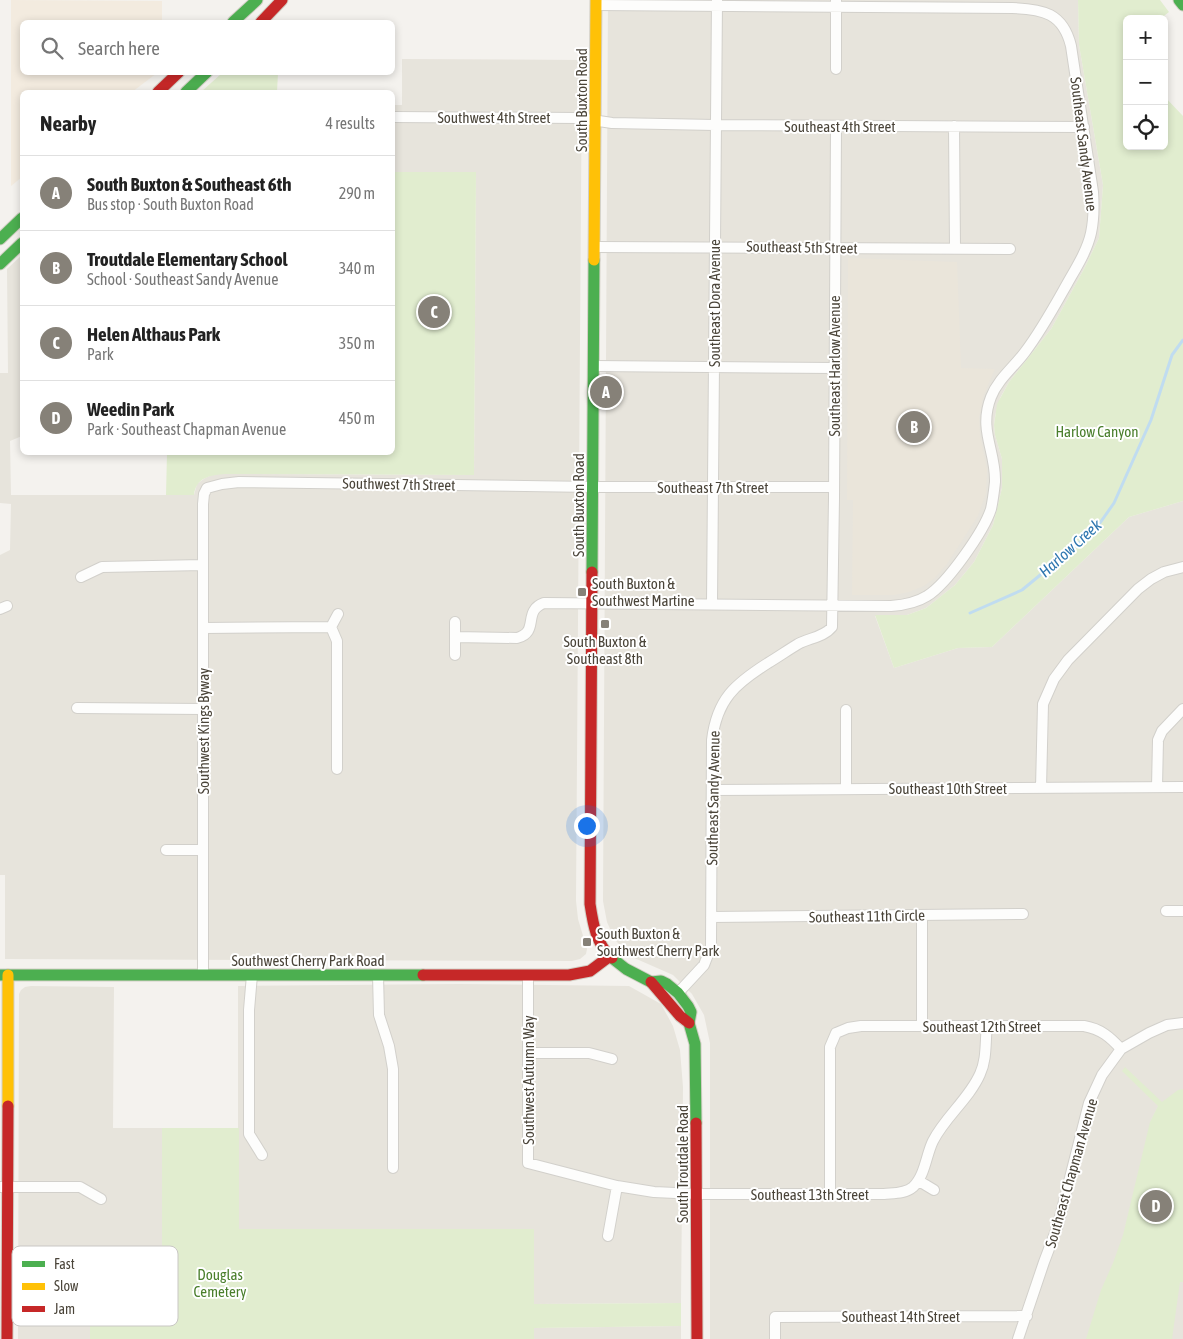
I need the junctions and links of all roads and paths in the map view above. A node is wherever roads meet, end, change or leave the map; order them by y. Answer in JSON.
{"nodes":[{"id":1,"x":257,"y":0,"type":"edge"},
{"id":2,"x":282,"y":0,"type":"edge"},
{"id":3,"x":1179,"y":0,"type":"edge"},
{"id":4,"x":596,"y":3,"type":"edge"},
{"id":5,"x":717,"y":3,"type":"edge"},
{"id":6,"x":836,"y":4,"type":"edge"},
{"id":7,"x":1183,"y":5,"type":"edge"},
{"id":8,"x":236,"y":20,"type":"edge"},
{"id":9,"x":263,"y":20,"type":"edge"},
{"id":10,"x":836,"y":69,"type":"dead end"},
{"id":11,"x":177,"y":75,"type":"edge"},
{"id":12,"x":203,"y":75,"type":"edge"},
{"id":13,"x":160,"y":90,"type":"edge"},
{"id":14,"x":188,"y":90,"type":"edge"},
{"id":15,"x":395,"y":117,"type":"edge"},
{"id":16,"x":596,"y":121,"type":"junction"},
{"id":17,"x":716,"y":125,"type":"junction"},
{"id":18,"x":836,"y":126,"type":"junction"},
{"id":19,"x":954,"y":126,"type":"junction"},
{"id":20,"x":1084,"y":127,"type":"junction"},
{"id":21,"x":20,"y":220,"type":"edge"},
{"id":22,"x":0,"y":238,"type":"edge"},
{"id":23,"x":20,"y":245,"type":"edge"},
{"id":24,"x":595,"y":246,"type":"junction"},
{"id":25,"x":714,"y":246,"type":"junction"},
{"id":26,"x":835,"y":248,"type":"junction"},
{"id":27,"x":955,"y":248,"type":"junction"},
{"id":28,"x":1010,"y":249,"type":"dead end"},
{"id":29,"x":0,"y":264,"type":"edge"},
{"id":30,"x":594,"y":366,"type":"junction"},
{"id":31,"x":714,"y":367,"type":"junction"},
{"id":32,"x":834,"y":368,"type":"junction"},
{"id":33,"x":593,"y":487,"type":"junction"},
{"id":34,"x":713,"y":487,"type":"junction"},
{"id":35,"x":207,"y":488,"type":"joint"},
{"id":36,"x":834,"y":488,"type":"junction"},
{"id":37,"x":203,"y":564,"type":"junction"},
{"id":38,"x":1183,"y":567,"type":"edge"},
{"id":39,"x":81,"y":577,"type":"dead end"},
{"id":40,"x":592,"y":604,"type":"junction"},
{"id":41,"x":712,"y":605,"type":"junction"},
{"id":42,"x":833,"y":606,"type":"junction"},
{"id":43,"x":338,"y":614,"type":"dead end"},
{"id":44,"x":455,"y":622,"type":"dead end"},
{"id":45,"x":331,"y":627,"type":"junction"},
{"id":46,"x":204,"y":628,"type":"junction"},
{"id":47,"x":455,"y":637,"type":"junction"},
{"id":48,"x":455,"y":655,"type":"dead end"},
{"id":49,"x":77,"y":708,"type":"dead end"},
{"id":50,"x":203,"y":709,"type":"junction"},
{"id":51,"x":1183,"y":709,"type":"edge"},
{"id":52,"x":846,"y":710,"type":"dead end"},
{"id":53,"x":337,"y":769,"type":"dead end"},
{"id":54,"x":1157,"y":787,"type":"junction"},
{"id":55,"x":1183,"y":787,"type":"edge"},
{"id":56,"x":1042,"y":788,"type":"junction"},
{"id":57,"x":846,"y":789,"type":"junction"},
{"id":58,"x":712,"y":790,"type":"junction"},
{"id":59,"x":166,"y":850,"type":"dead end"},
{"id":60,"x":203,"y":850,"type":"junction"},
{"id":61,"x":1166,"y":911,"type":"dead end"},
{"id":62,"x":1183,"y":911,"type":"edge"},
{"id":63,"x":1024,"y":914,"type":"dead end"},
{"id":64,"x":922,"y":915,"type":"junction"},
{"id":65,"x":711,"y":917,"type":"junction"},
{"id":66,"x":610,"y":956,"type":"junction"},
{"id":67,"x":203,"y":975,"type":"junction"},
{"id":68,"x":252,"y":975,"type":"junction"},
{"id":69,"x":378,"y":975,"type":"junction"},
{"id":70,"x":528,"y":975,"type":"junction"},
{"id":71,"x":4,"y":976,"type":"edge"},
{"id":72,"x":651,"y":982,"type":"junction"},
{"id":73,"x":678,"y":993,"type":"junction"},
{"id":74,"x":689,"y":1023,"type":"junction"},
{"id":75,"x":1183,"y":1023,"type":"edge"},
{"id":76,"x":922,"y":1025,"type":"junction"},
{"id":77,"x":987,"y":1025,"type":"junction"},
{"id":78,"x":1121,"y":1049,"type":"junction"},
{"id":79,"x":528,"y":1053,"type":"junction"},
{"id":80,"x":612,"y":1059,"type":"dead end"},
{"id":81,"x":262,"y":1155,"type":"dead end"},
{"id":82,"x":393,"y":1168,"type":"dead end"},
{"id":83,"x":919,"y":1181,"type":"junction"},
{"id":84,"x":617,"y":1186,"type":"junction"},
{"id":85,"x":4,"y":1187,"type":"edge"},
{"id":86,"x":934,"y":1190,"type":"dead end"},
{"id":87,"x":830,"y":1193,"type":"junction"},
{"id":88,"x":697,"y":1194,"type":"junction"},
{"id":89,"x":101,"y":1199,"type":"dead end"},
{"id":90,"x":608,"y":1236,"type":"dead end"},
{"id":91,"x":1027,"y":1316,"type":"junction"},
{"id":92,"x":7,"y":1339,"type":"edge"},
{"id":93,"x":697,"y":1339,"type":"edge"},
{"id":94,"x":775,"y":1339,"type":"edge"},
{"id":95,"x":1018,"y":1339,"type":"edge"}],
"edges":[{"from":1,"to":8,"type":"main road"},
{"from":2,"to":9,"type":"main road"},
{"from":3,"to":7,"type":"main road"},
{"from":4,"to":5,"type":"street"},
{"from":4,"to":16,"type":"main road","name":"South Buxton Road"},
{"from":5,"to":6,"type":"street"},
{"from":5,"to":17,"type":"street","name":"Southeast Dora Avenue"},
{"from":6,"to":10,"type":"street"},
{"from":6,"to":20,"type":"street","name":"Southeast Sandy Avenue"},
{"from":11,"to":13,"type":"main road"},
{"from":12,"to":14,"type":"main road"},
{"from":15,"to":16,"type":"street","name":"Southwest 4th Street"},
{"from":16,"to":17,"type":"street","name":"Southeast 4th Street"},
{"from":16,"to":24,"type":"main road","name":"South Buxton Road"},
{"from":17,"to":18,"type":"street","name":"Southeast 4th Street"},
{"from":17,"to":25,"type":"street","name":"Southeast Dora Avenue"},
{"from":18,"to":19,"type":"street","name":"Southeast 4th Street"},
{"from":18,"to":26,"type":"street","name":"Southeast Harlow Avenue"},
{"from":19,"to":20,"type":"street","name":"Southeast 4th Street"},
{"from":19,"to":27,"type":"street"},
{"from":20,"to":42,"type":"street","name":"Southeast Sandy Avenue"},
{"from":21,"to":22,"type":"main road"},
{"from":23,"to":29,"type":"main road"},
{"from":24,"to":25,"type":"street","name":"Southeast 5th Street"},
{"from":24,"to":30,"type":"main road","name":"South Buxton Road"},
{"from":25,"to":26,"type":"street","name":"Southeast 5th Street"},
{"from":25,"to":31,"type":"street","name":"Southeast Dora Avenue"},
{"from":26,"to":27,"type":"street","name":"Southeast 5th Street"},
{"from":26,"to":32,"type":"street","name":"Southeast Harlow Avenue"},
{"from":27,"to":28,"type":"street","name":"Southeast 5th Street"},
{"from":30,"to":31,"type":"street"},
{"from":30,"to":33,"type":"main road","name":"South Buxton Road"},
{"from":31,"to":32,"type":"street"},
{"from":31,"to":34,"type":"street","name":"Southeast Dora Avenue"},
{"from":32,"to":36,"type":"street","name":"Southeast Harlow Avenue"},
{"from":33,"to":34,"type":"street","name":"Southeast 7th Street"},
{"from":33,"to":35,"type":"street","name":"Southwest 7th Street"},
{"from":33,"to":40,"type":"main road","name":"South Buxton Road"},
{"from":34,"to":36,"type":"street","name":"Southeast 7th Street"},
{"from":34,"to":41,"type":"street","name":"Southeast Dora Avenue"},
{"from":35,"to":37,"type":"street","name":"Southwest Kings Byway"},
{"from":36,"to":42,"type":"street","name":"Southeast Harlow Avenue"},
{"from":37,"to":39,"type":"street"},
{"from":37,"to":46,"type":"street","name":"Southwest Kings Byway"},
{"from":38,"to":56,"type":"street"},
{"from":40,"to":41,"type":"street"},
{"from":40,"to":47,"type":"street"},
{"from":40,"to":66,"type":"main road","name":"South Buxton Road"},
{"from":41,"to":42,"type":"street"},
{"from":42,"to":58,"type":"street","name":"Southeast Sandy Avenue"},
{"from":43,"to":45,"type":"street"},
{"from":44,"to":47,"type":"street"},
{"from":45,"to":46,"type":"street"},
{"from":45,"to":53,"type":"street"},
{"from":46,"to":50,"type":"street","name":"Southwest Kings Byway"},
{"from":47,"to":48,"type":"street"},
{"from":49,"to":50,"type":"street"},
{"from":50,"to":60,"type":"street","name":"Southwest Kings Byway"},
{"from":51,"to":54,"type":"street"},
{"from":52,"to":57,"type":"street"},
{"from":54,"to":55,"type":"street","name":"Southeast 10th Street"},
{"from":54,"to":56,"type":"street","name":"Southeast 10th Street"},
{"from":56,"to":57,"type":"street","name":"Southeast 10th Street"},
{"from":57,"to":58,"type":"street","name":"Southeast 10th Street"},
{"from":58,"to":65,"type":"street","name":"Southeast Sandy Avenue"},
{"from":59,"to":60,"type":"street"},
{"from":60,"to":67,"type":"street","name":"Southwest Kings Byway"},
{"from":61,"to":62,"type":"street"},
{"from":63,"to":64,"type":"street","name":"Southeast 11th Circle"},
{"from":64,"to":65,"type":"street","name":"Southeast 11th Circle"},
{"from":64,"to":76,"type":"street"},
{"from":65,"to":73,"type":"street","name":"Southeast Sandy Avenue"},
{"from":66,"to":70,"type":"main road","name":"Southwest Cherry Park Road"},
{"from":66,"to":72,"type":"main road","name":"South Buxton Road"},
{"from":67,"to":68,"type":"main road","name":"Southwest Cherry Park Road"},
{"from":67,"to":71,"type":"main road","name":"Southwest Cherry Park Road"},
{"from":68,"to":69,"type":"main road","name":"Southwest Cherry Park Road"},
{"from":68,"to":81,"type":"street"},
{"from":69,"to":70,"type":"main road","name":"Southwest Cherry Park Road"},
{"from":69,"to":82,"type":"street"},
{"from":70,"to":79,"type":"street","name":"Southwest Autumn Way"},
{"from":71,"to":85,"type":"main road"},
{"from":72,"to":73,"type":"main road","name":"South Buxton Road"},
{"from":72,"to":74,"type":"main road","name":"South Buxton Road"},
{"from":73,"to":74,"type":"main road","name":"South Troutdale Road"},
{"from":74,"to":88,"type":"main road","name":"South Troutdale Road"},
{"from":75,"to":78,"type":"street","name":"Southeast Chapman Avenue"},
{"from":76,"to":77,"type":"street","name":"Southeast 12th Street"},
{"from":76,"to":87,"type":"street","name":"Southeast 12th Street"},
{"from":77,"to":78,"type":"street","name":"Southeast 12th Street"},
{"from":77,"to":83,"type":"street"},
{"from":78,"to":91,"type":"street","name":"Southeast Chapman Avenue"},
{"from":79,"to":80,"type":"street"},
{"from":79,"to":84,"type":"street","name":"Southwest Autumn Way"},
{"from":83,"to":86,"type":"street"},
{"from":83,"to":87,"type":"street","name":"Southeast 13th Street"},
{"from":84,"to":88,"type":"street","name":"Southwest Autumn Way"},
{"from":84,"to":90,"type":"street"},
{"from":85,"to":89,"type":"street"},
{"from":85,"to":92,"type":"main road"},
{"from":87,"to":88,"type":"street","name":"Southeast 13th Street"},
{"from":88,"to":93,"type":"main road","name":"South Troutdale Road"},
{"from":91,"to":94,"type":"street","name":"Southeast 14th Street"},
{"from":91,"to":95,"type":"street","name":"Southeast Chapman Avenue"}]}
